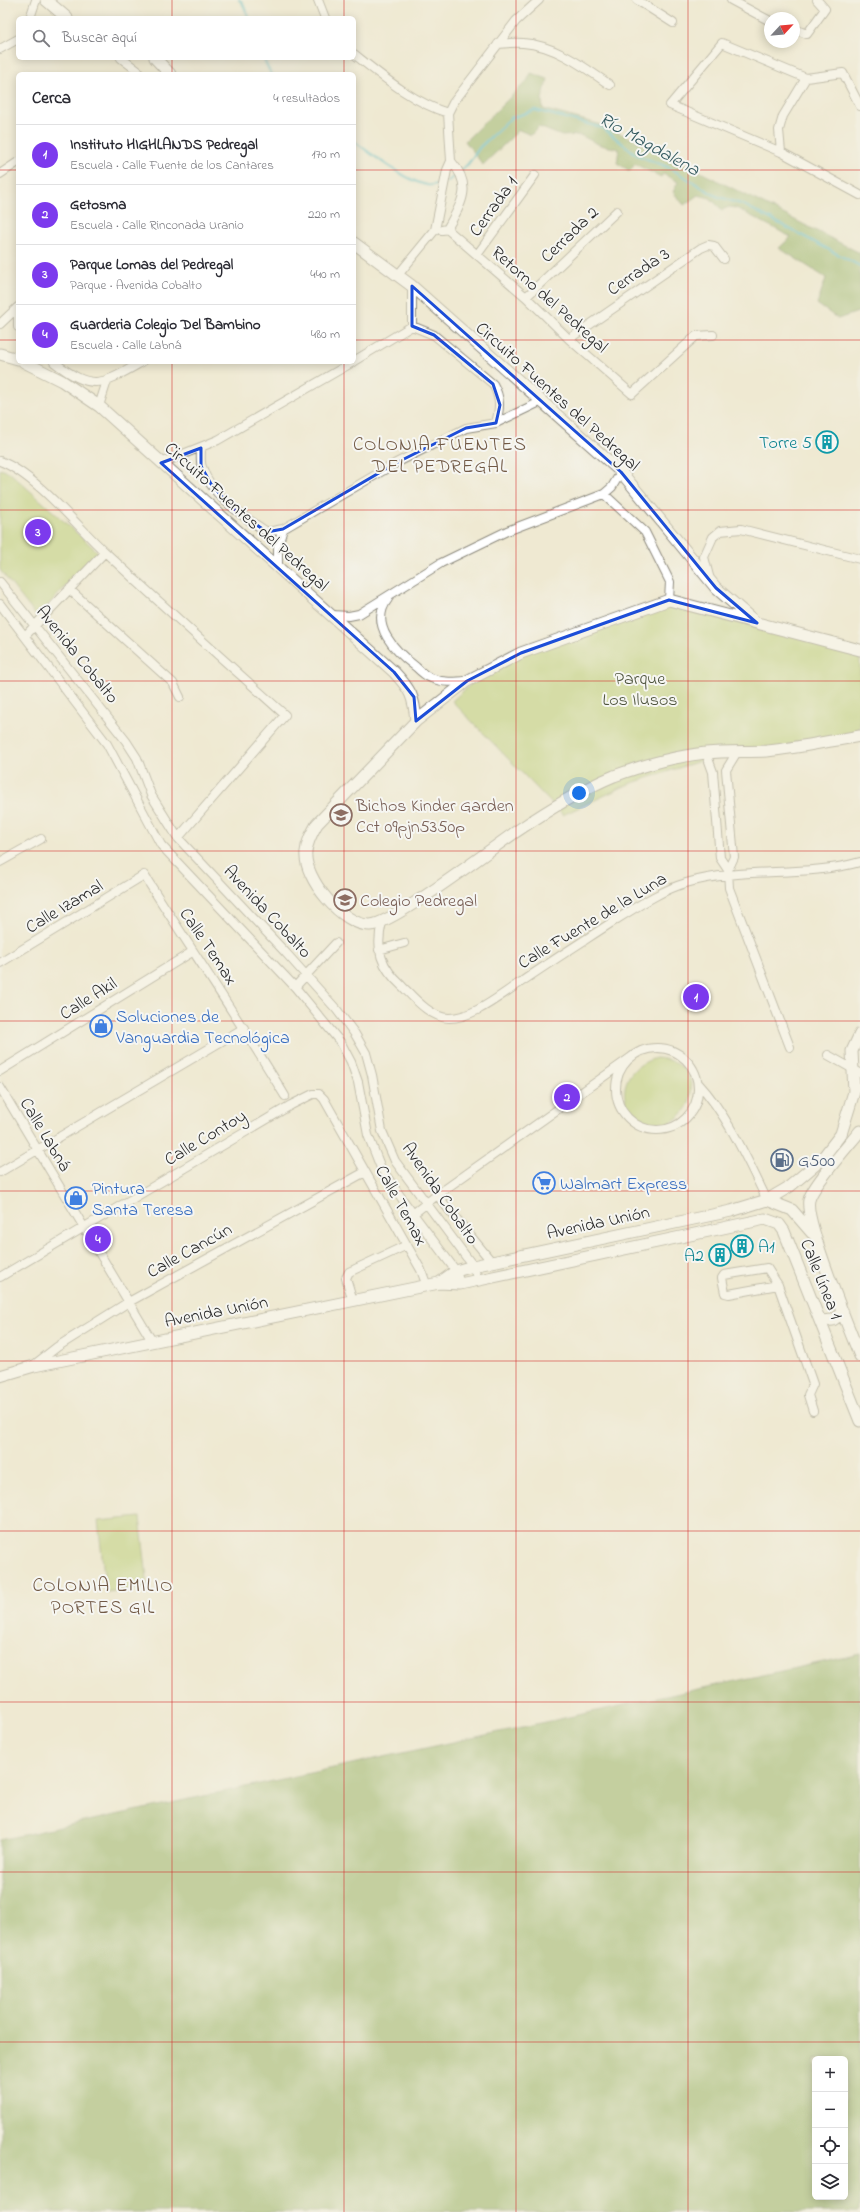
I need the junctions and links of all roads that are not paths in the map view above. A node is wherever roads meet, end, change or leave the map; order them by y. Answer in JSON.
{"nodes":[{"id":1,"x":36,"y":0,"type":"edge"},
{"id":2,"x":46,"y":0,"type":"edge"},
{"id":3,"x":318,"y":0,"type":"edge"},
{"id":4,"x":637,"y":0,"type":"edge"},
{"id":5,"x":731,"y":0,"type":"edge"},
{"id":6,"x":817,"y":0,"type":"edge"},
{"id":7,"x":535,"y":1,"type":"edge"},
{"id":8,"x":31,"y":15,"type":"edge"},
{"id":9,"x":65,"y":16,"type":"edge"},
{"id":10,"x":324,"y":16,"type":"edge"},
{"id":11,"x":764,"y":18,"type":"edge"},
{"id":12,"x":673,"y":22,"type":"dead end"},
{"id":13,"x":800,"y":31,"type":"edge"},
{"id":14,"x":16,"y":40,"type":"edge"},
{"id":15,"x":498,"y":44,"type":"junction"},
{"id":16,"x":0,"y":49,"type":"edge"},
{"id":17,"x":356,"y":55,"type":"edge"},
{"id":18,"x":124,"y":60,"type":"edge"},
{"id":19,"x":157,"y":60,"type":"edge"},
{"id":20,"x":138,"y":72,"type":"edge"},
{"id":21,"x":168,"y":72,"type":"edge"},
{"id":22,"x":806,"y":78,"type":"junction"},
{"id":23,"x":610,"y":85,"type":"dead end"},
{"id":24,"x":860,"y":106,"type":"edge"},
{"id":25,"x":448,"y":113,"type":"junction"},
{"id":26,"x":781,"y":152,"type":"junction"},
{"id":27,"x":451,"y":160,"type":"junction"},
{"id":28,"x":16,"y":163,"type":"edge"},
{"id":29,"x":0,"y":174,"type":"edge"},
{"id":30,"x":535,"y":175,"type":"dead end"},
{"id":31,"x":860,"y":195,"type":"edge"},
{"id":32,"x":617,"y":211,"type":"dead end"},
{"id":33,"x":447,"y":229,"type":"junction"},
{"id":34,"x":435,"y":230,"type":"junction"},
{"id":35,"x":356,"y":246,"type":"edge"},
{"id":36,"x":477,"y":255,"type":"junction"},
{"id":37,"x":724,"y":259,"type":"dead end"},
{"id":38,"x":398,"y":275,"type":"junction"},
{"id":39,"x":412,"y":286,"type":"junction"},
{"id":40,"x":526,"y":297,"type":"junction"},
{"id":41,"x":16,"y":310,"type":"edge"},
{"id":42,"x":0,"y":324,"type":"edge"},
{"id":43,"x":412,"y":326,"type":"junction"},
{"id":44,"x":713,"y":335,"type":"dead end"},
{"id":45,"x":569,"y":339,"type":"junction"},
{"id":46,"x":0,"y":354,"type":"edge"},
{"id":47,"x":16,"y":358,"type":"edge"},
{"id":48,"x":356,"y":360,"type":"edge"},
{"id":49,"x":28,"y":364,"type":"edge"},
{"id":50,"x":57,"y":364,"type":"edge"},
{"id":51,"x":138,"y":364,"type":"edge"},
{"id":52,"x":349,"y":364,"type":"edge"},
{"id":53,"x":107,"y":381,"type":"junction"},
{"id":54,"x":540,"y":402,"type":"junction"},
{"id":55,"x":99,"y":406,"type":"junction"},
{"id":56,"x":496,"y":423,"type":"junction"},
{"id":57,"x":201,"y":448,"type":"junction"},
{"id":58,"x":0,"y":461,"type":"edge"},
{"id":59,"x":161,"y":463,"type":"junction"},
{"id":60,"x":620,"y":472,"type":"junction"},
{"id":61,"x":604,"y":494,"type":"junction"},
{"id":62,"x":283,"y":529,"type":"junction"},
{"id":63,"x":105,"y":552,"type":"junction"},
{"id":64,"x":860,"y":559,"type":"edge"},
{"id":65,"x":278,"y":567,"type":"junction"},
{"id":66,"x":0,"y":582,"type":"edge"},
{"id":67,"x":716,"y":588,"type":"junction"},
{"id":68,"x":69,"y":589,"type":"junction"},
{"id":69,"x":390,"y":596,"type":"junction"},
{"id":70,"x":669,"y":600,"type":"junction"},
{"id":71,"x":0,"y":604,"type":"edge"},
{"id":72,"x":332,"y":615,"type":"junction"},
{"id":73,"x":757,"y":623,"type":"junction"},
{"id":74,"x":35,"y":627,"type":"junction"},
{"id":75,"x":25,"y":636,"type":"junction"},
{"id":76,"x":860,"y":650,"type":"edge"},
{"id":77,"x":467,"y":681,"type":"junction"},
{"id":78,"x":180,"y":697,"type":"dead end"},
{"id":79,"x":416,"y":721,"type":"junction"},
{"id":80,"x":860,"y":736,"type":"edge"},
{"id":81,"x":737,"y":752,"type":"junction"},
{"id":82,"x":706,"y":753,"type":"junction"},
{"id":83,"x":178,"y":838,"type":"junction"},
{"id":84,"x":41,"y":839,"type":"dead end"},
{"id":85,"x":0,"y":862,"type":"edge"},
{"id":86,"x":860,"y":862,"type":"edge"},
{"id":87,"x":728,"y":873,"type":"junction"},
{"id":88,"x":144,"y":875,"type":"joint"},
{"id":89,"x":382,"y":922,"type":"junction"},
{"id":90,"x":336,"y":943,"type":"dead end"},
{"id":91,"x":404,"y":943,"type":"dead end"},
{"id":92,"x":379,"y":950,"type":"junction"},
{"id":93,"x":192,"y":952,"type":"junction"},
{"id":94,"x":0,"y":963,"type":"edge"},
{"id":95,"x":306,"y":976,"type":"junction"},
{"id":96,"x":295,"y":988,"type":"junction"},
{"id":97,"x":244,"y":1028,"type":"junction"},
{"id":98,"x":860,"y":1034,"type":"edge"},
{"id":99,"x":790,"y":1047,"type":"dead end"},
{"id":100,"x":828,"y":1055,"type":"dead end"},
{"id":101,"x":630,"y":1058,"type":"junction"},
{"id":102,"x":0,"y":1071,"type":"edge"},
{"id":103,"x":856,"y":1071,"type":"edge"},
{"id":104,"x":698,"y":1083,"type":"junction"},
{"id":105,"x":0,"y":1087,"type":"edge"},
{"id":106,"x":285,"y":1096,"type":"dead end"},
{"id":107,"x":324,"y":1099,"type":"joint"},
{"id":108,"x":860,"y":1131,"type":"edge"},
{"id":109,"x":37,"y":1150,"type":"junction"},
{"id":110,"x":0,"y":1172,"type":"edge"},
{"id":111,"x":365,"y":1172,"type":"junction"},
{"id":112,"x":437,"y":1195,"type":"junction"},
{"id":113,"x":767,"y":1200,"type":"junction"},
{"id":114,"x":425,"y":1203,"type":"junction"},
{"id":115,"x":413,"y":1214,"type":"junction"},
{"id":116,"x":772,"y":1221,"type":"joint"},
{"id":117,"x":83,"y":1228,"type":"junction"},
{"id":118,"x":816,"y":1239,"type":"junction"},
{"id":119,"x":407,"y":1245,"type":"junction"},
{"id":120,"x":491,"y":1261,"type":"junction"},
{"id":121,"x":473,"y":1266,"type":"junction"},
{"id":122,"x":456,"y":1271,"type":"junction"},
{"id":123,"x":0,"y":1277,"type":"edge"},
{"id":124,"x":478,"y":1280,"type":"junction"},
{"id":125,"x":439,"y":1283,"type":"junction"},
{"id":126,"x":460,"y":1284,"type":"junction"},
{"id":127,"x":778,"y":1285,"type":"junction"},
{"id":128,"x":427,"y":1286,"type":"junction"},
{"id":129,"x":353,"y":1301,"type":"junction"},
{"id":130,"x":127,"y":1303,"type":"junction"},
{"id":131,"x":843,"y":1314,"type":"junction"},
{"id":132,"x":820,"y":1321,"type":"junction"},
{"id":133,"x":152,"y":1342,"type":"junction"},
{"id":134,"x":860,"y":1356,"type":"edge"},
{"id":135,"x":34,"y":1366,"type":"junction"},
{"id":136,"x":0,"y":1376,"type":"edge"},
{"id":137,"x":856,"y":1401,"type":"edge"},
{"id":138,"x":813,"y":1411,"type":"dead end"},
{"id":139,"x":860,"y":1421,"type":"edge"}],
"edges":[{"from":1,"to":8,"type":"street"},
{"from":2,"to":9,"type":"street"},
{"from":3,"to":10,"type":"street"},
{"from":4,"to":12,"type":"street"},
{"from":5,"to":11,"type":"street"},
{"from":6,"to":13,"type":"street"},
{"from":7,"to":15,"type":"street"},
{"from":14,"to":16,"type":"street"},
{"from":15,"to":23,"type":"street"},
{"from":15,"to":25,"type":"street"},
{"from":17,"to":25,"type":"street"},
{"from":18,"to":20,"type":"street"},
{"from":19,"to":21,"type":"street"},
{"from":22,"to":24,"type":"street"},
{"from":22,"to":26,"type":"street"},
{"from":22,"to":26,"type":"street"},
{"from":25,"to":27,"type":"street"},
{"from":26,"to":31,"type":"street"},
{"from":27,"to":33,"type":"street"},
{"from":27,"to":34,"type":"street"},
{"from":28,"to":29,"type":"street"},
{"from":30,"to":36,"type":"street","name":"Cerrada 1"},
{"from":32,"to":40,"type":"street","name":"Cerrada 2"},
{"from":33,"to":34,"type":"street"},
{"from":33,"to":36,"type":"street","name":"Retorno del Pedregal"},
{"from":34,"to":38,"type":"street"},
{"from":35,"to":38,"type":"street","name":"Circuito Fuentes del Pedregal"},
{"from":36,"to":40,"type":"street","name":"Retorno del Pedregal"},
{"from":37,"to":45,"type":"street","name":"Cerrada 3"},
{"from":38,"to":39,"type":"street","name":"Circuito Fuentes del Pedregal"},
{"from":39,"to":43,"type":"street"},
{"from":39,"to":54,"type":"street","name":"Circuito Fuentes del Pedregal"},
{"from":40,"to":45,"type":"street","name":"Retorno del Pedregal"},
{"from":41,"to":42,"type":"street"},
{"from":43,"to":48,"type":"street"},
{"from":43,"to":56,"type":"street"},
{"from":44,"to":45,"type":"street","name":"Retorno del Pedregal"},
{"from":46,"to":47,"type":"street"},
{"from":49,"to":55,"type":"street","name":"Circuito Fuentes del Pedregal"},
{"from":50,"to":53,"type":"street"},
{"from":51,"to":53,"type":"street"},
{"from":52,"to":57,"type":"street"},
{"from":53,"to":55,"type":"street"},
{"from":54,"to":56,"type":"street"},
{"from":54,"to":60,"type":"street","name":"Circuito Fuentes del Pedregal"},
{"from":55,"to":59,"type":"street","name":"Circuito Fuentes del Pedregal"},
{"from":56,"to":62,"type":"street"},
{"from":57,"to":59,"type":"street"},
{"from":57,"to":62,"type":"street"},
{"from":58,"to":63,"type":"street"},
{"from":59,"to":65,"type":"street","name":"Circuito Fuentes del Pedregal"},
{"from":60,"to":61,"type":"street"},
{"from":60,"to":67,"type":"street","name":"Circuito Fuentes del Pedregal"},
{"from":61,"to":69,"type":"street"},
{"from":61,"to":70,"type":"street"},
{"from":62,"to":65,"type":"street"},
{"from":63,"to":68,"type":"street"},
{"from":63,"to":83,"type":"street"},
{"from":64,"to":67,"type":"street"},
{"from":65,"to":72,"type":"street","name":"Circuito Fuentes del Pedregal"},
{"from":66,"to":74,"type":"street","name":"Avenida Cobalto"},
{"from":67,"to":73,"type":"street","name":"Circuito Fuentes del Pedregal"},
{"from":68,"to":74,"type":"street"},
{"from":68,"to":78,"type":"street"},
{"from":69,"to":72,"type":"street"},
{"from":69,"to":77,"type":"street"},
{"from":70,"to":73,"type":"street","name":"Circuito Fuentes del Pedregal"},
{"from":70,"to":77,"type":"street"},
{"from":71,"to":75,"type":"street","name":"Avenida Cobalto"},
{"from":72,"to":79,"type":"street","name":"Circuito Fuentes del Pedregal"},
{"from":73,"to":76,"type":"street","name":"Circuito Fuentes del Pedregal"},
{"from":74,"to":75,"type":"street"},
{"from":74,"to":83,"type":"street","name":"Avenida Cobalto"},
{"from":75,"to":96,"type":"street","name":"Avenida Cobalto"},
{"from":77,"to":79,"type":"street"},
{"from":79,"to":89,"type":"street"},
{"from":80,"to":81,"type":"street"},
{"from":81,"to":82,"type":"street"},
{"from":81,"to":87,"type":"street"},
{"from":82,"to":87,"type":"street"},
{"from":82,"to":89,"type":"street"},
{"from":83,"to":95,"type":"street","name":"Avenida Cobalto"},
{"from":84,"to":85,"type":"street"},
{"from":86,"to":87,"type":"street","name":"Calle Fuente de la Luna"},
{"from":87,"to":92,"type":"street","name":"Calle Fuente de la Luna"},
{"from":87,"to":99,"type":"street"},
{"from":88,"to":93,"type":"street","name":"Calle Temax"},
{"from":88,"to":94,"type":"street","name":"Calle Izamal"},
{"from":89,"to":92,"type":"street","name":"Calle Fuente de la Luna"},
{"from":90,"to":95,"type":"street"},
{"from":91,"to":92,"type":"street"},
{"from":93,"to":97,"type":"street","name":"Calle Temax"},
{"from":93,"to":102,"type":"street","name":"Calle Akil"},
{"from":95,"to":96,"type":"street"},
{"from":95,"to":114,"type":"street","name":"Avenida Cobalto"},
{"from":96,"to":115,"type":"street","name":"Avenida Cobalto"},
{"from":97,"to":106,"type":"street","name":"Calle Temax"},
{"from":97,"to":109,"type":"street"},
{"from":98,"to":103,"type":"street","name":"Avenida Unión"},
{"from":100,"to":103,"type":"street"},
{"from":101,"to":104,"type":"street"},
{"from":101,"to":104,"type":"street"},
{"from":101,"to":112,"type":"street"},
{"from":103,"to":113,"type":"street","name":"Avenida Unión"},
{"from":104,"to":113,"type":"street"},
{"from":105,"to":109,"type":"street","name":"Calle Labná"},
{"from":107,"to":111,"type":"street","name":"Calle Temax"},
{"from":107,"to":117,"type":"street","name":"Calle Contoy"},
{"from":108,"to":118,"type":"street","name":"Calle Línea 1"},
{"from":109,"to":110,"type":"street"},
{"from":109,"to":117,"type":"street","name":"Calle Labná"},
{"from":111,"to":119,"type":"street","name":"Calle Temax"},
{"from":111,"to":130,"type":"street","name":"Calle Cancún"},
{"from":112,"to":114,"type":"street"},
{"from":112,"to":120,"type":"street"},
{"from":113,"to":118,"type":"street"},
{"from":113,"to":120,"type":"street","name":"Avenida Unión"},
{"from":114,"to":115,"type":"street"},
{"from":114,"to":121,"type":"street","name":"Avenida Cobalto"},
{"from":115,"to":122,"type":"street","name":"Avenida Cobalto"},
{"from":116,"to":124,"type":"street","name":"Avenida Unión"},
{"from":116,"to":132,"type":"street","name":"Calle Línea 1"},
{"from":117,"to":123,"type":"street","name":"Calle Contoy"},
{"from":117,"to":130,"type":"street","name":"Calle Labná"},
{"from":118,"to":131,"type":"street","name":"Calle Línea 1"},
{"from":119,"to":128,"type":"street","name":"Calle Temax"},
{"from":119,"to":129,"type":"street"},
{"from":120,"to":121,"type":"street","name":"Avenida Unión"},
{"from":121,"to":122,"type":"street","name":"Avenida Unión"},
{"from":121,"to":124,"type":"street","name":"Avenida Cobalto"},
{"from":122,"to":125,"type":"street","name":"Avenida Unión"},
{"from":122,"to":126,"type":"street","name":"Avenida Cobalto"},
{"from":124,"to":126,"type":"street","name":"Avenida Unión"},
{"from":125,"to":126,"type":"street","name":"Avenida Unión"},
{"from":125,"to":128,"type":"street","name":"Avenida Unión"},
{"from":127,"to":127,"type":"street"},
{"from":127,"to":138,"type":"street"},
{"from":128,"to":129,"type":"street","name":"Avenida Unión"},
{"from":129,"to":133,"type":"street","name":"Avenida Unión"},
{"from":130,"to":133,"type":"street","name":"Calle Labná"},
{"from":130,"to":135,"type":"street","name":"Calle Cancún"},
{"from":131,"to":132,"type":"street"},
{"from":131,"to":134,"type":"street","name":"Calle Línea 1"},
{"from":132,"to":137,"type":"street","name":"Calle Línea 1"},
{"from":133,"to":135,"type":"street","name":"Avenida Unión"},
{"from":135,"to":136,"type":"street","name":"Avenida Unión"},
{"from":137,"to":139,"type":"street","name":"Calle Línea 1"}]}
